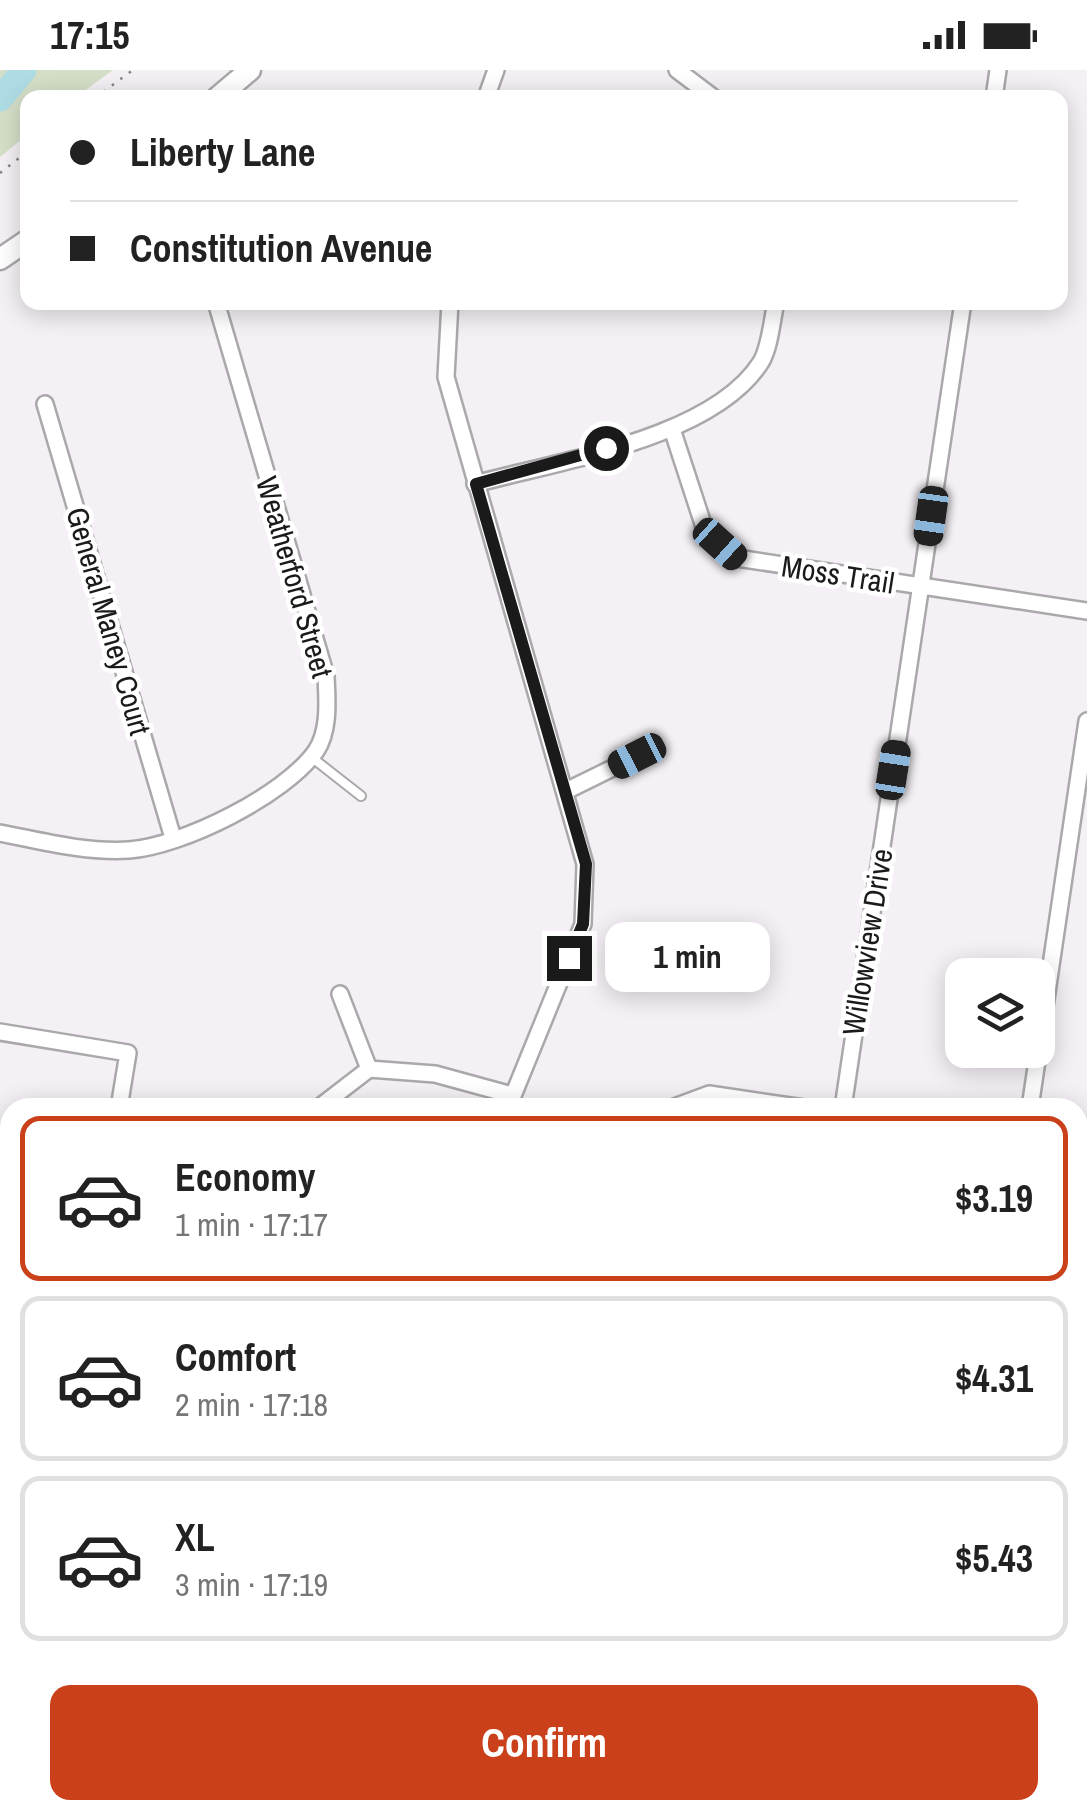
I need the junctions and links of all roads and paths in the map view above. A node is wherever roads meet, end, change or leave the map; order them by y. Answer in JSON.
{"nodes":[{"id":1,"x":133,"y":70,"type":"edge"},
{"id":2,"x":250,"y":70,"type":"edge"},
{"id":3,"x":677,"y":70,"type":"edge"},
{"id":4,"x":106,"y":90,"type":"edge"},
{"id":5,"x":226,"y":90,"type":"edge"},
{"id":6,"x":703,"y":90,"type":"edge"},
{"id":7,"x":20,"y":157,"type":"edge"},
{"id":8,"x":0,"y":173,"type":"edge"},
{"id":9,"x":218,"y":310,"type":"edge"},
{"id":10,"x":450,"y":310,"type":"edge"},
{"id":11,"x":774,"y":310,"type":"edge"},
{"id":12,"x":962,"y":310,"type":"edge"},
{"id":13,"x":45,"y":404,"type":"dead end"},
{"id":14,"x":672,"y":429,"type":"junction"},
{"id":15,"x":476,"y":484,"type":"junction"},
{"id":16,"x":921,"y":588,"type":"junction"},
{"id":17,"x":1087,"y":611,"type":"edge"},
{"id":18,"x":1087,"y":721,"type":"edge"},
{"id":19,"x":310,"y":756,"type":"junction"},
{"id":20,"x":637,"y":756,"type":"dead end"},
{"id":21,"x":566,"y":792,"type":"junction"},
{"id":22,"x":362,"y":796,"type":"dead end"},
{"id":23,"x":1082,"y":798,"type":"edge"},
{"id":24,"x":0,"y":833,"type":"edge"},
{"id":25,"x":173,"y":838,"type":"junction"},
{"id":26,"x":340,"y":994,"type":"dead end"},
{"id":27,"x":0,"y":1032,"type":"edge"},
{"id":28,"x":369,"y":1069,"type":"junction"},
{"id":29,"x":121,"y":1098,"type":"edge"},
{"id":30,"x":331,"y":1098,"type":"edge"},
{"id":31,"x":502,"y":1098,"type":"edge"},
{"id":32,"x":511,"y":1098,"type":"edge"},
{"id":33,"x":704,"y":1098,"type":"edge"},
{"id":34,"x":736,"y":1098,"type":"edge"},
{"id":35,"x":844,"y":1098,"type":"edge"},
{"id":36,"x":1032,"y":1098,"type":"edge"}],
"edges":[{"from":1,"to":4,"type":"path"},
{"from":2,"to":5,"type":"main road"},
{"from":3,"to":6,"type":"street"},
{"from":7,"to":8,"type":"path"},
{"from":9,"to":19,"type":"street","name":"Weatherford Street"},
{"from":10,"to":15,"type":"street"},
{"from":11,"to":14,"type":"street"},
{"from":12,"to":16,"type":"street","name":"Willowview Drive"},
{"from":13,"to":25,"type":"street","name":"General Maney Court"},
{"from":14,"to":15,"type":"street"},
{"from":14,"to":16,"type":"street","name":"Moss Trail"},
{"from":15,"to":21,"type":"street"},
{"from":16,"to":17,"type":"street","name":"Moss Trail"},
{"from":16,"to":35,"type":"street","name":"Willowview Drive"},
{"from":18,"to":23,"type":"street"},
{"from":19,"to":22,"type":"lane"},
{"from":19,"to":25,"type":"street"},
{"from":20,"to":21,"type":"street"},
{"from":21,"to":32,"type":"street"},
{"from":23,"to":36,"type":"street"},
{"from":24,"to":25,"type":"street"},
{"from":26,"to":28,"type":"street"},
{"from":27,"to":29,"type":"street"},
{"from":28,"to":30,"type":"street"},
{"from":28,"to":31,"type":"street"},
{"from":33,"to":34,"type":"street"}]}
